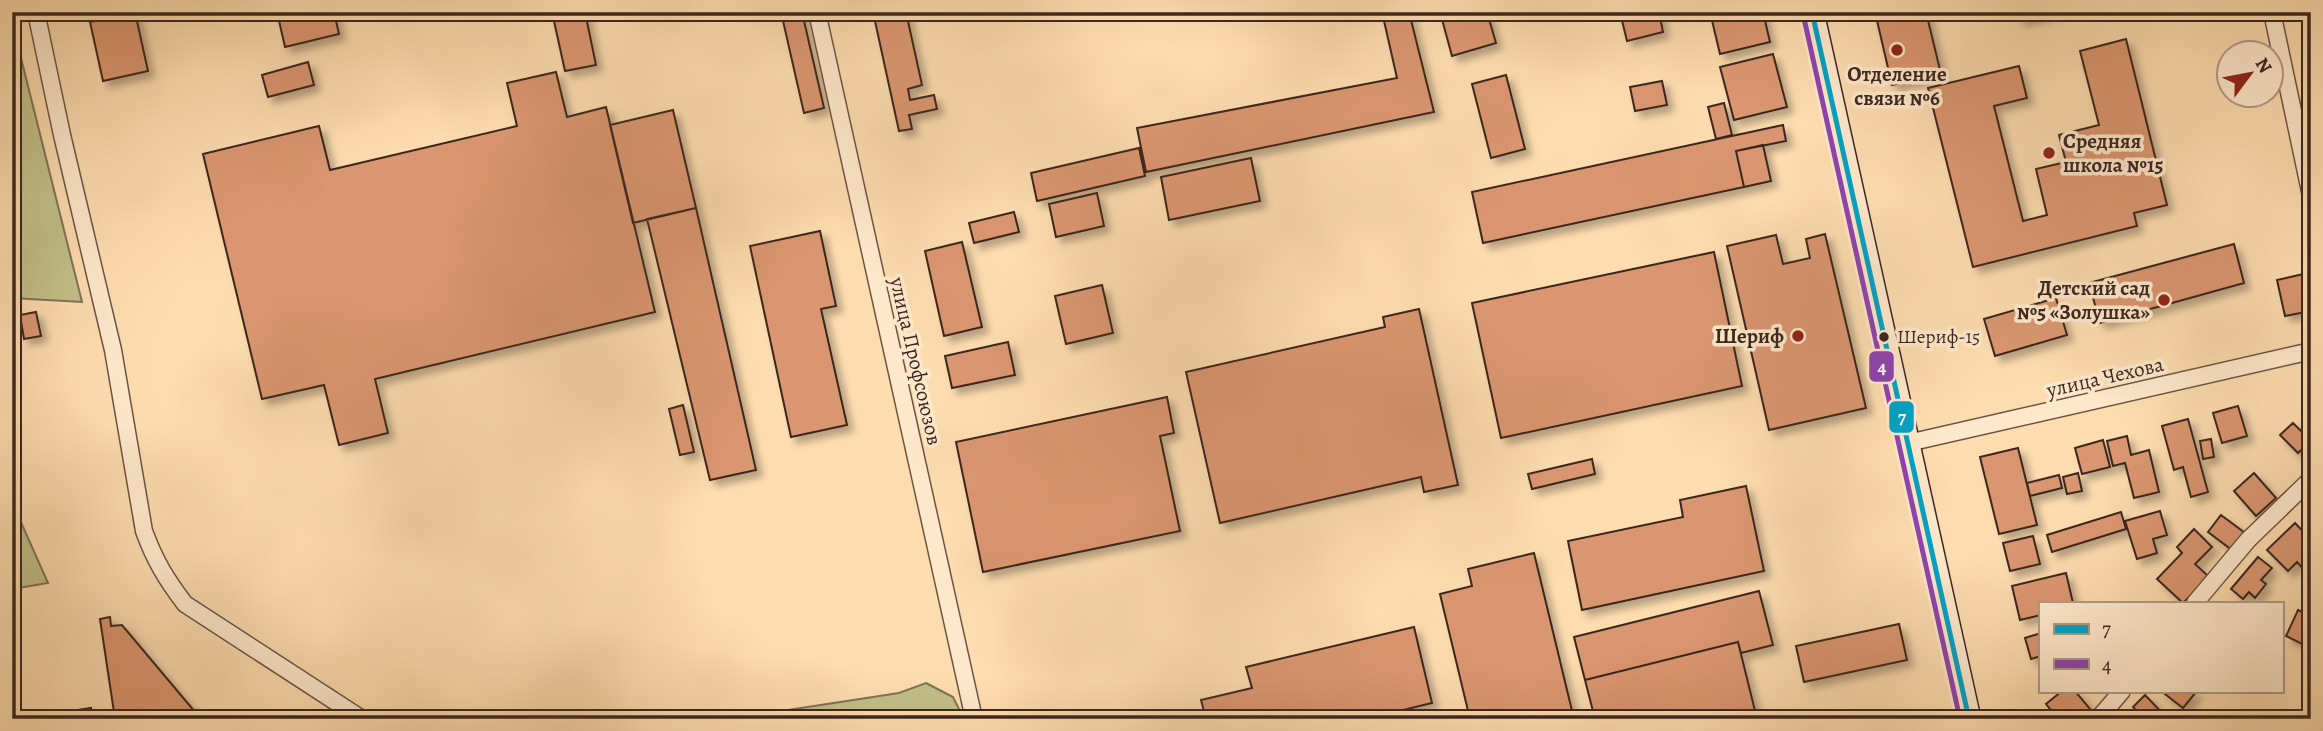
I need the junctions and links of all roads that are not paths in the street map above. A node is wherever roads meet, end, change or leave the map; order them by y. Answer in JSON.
{"nodes":[{"id":1,"x":36,"y":12,"type":"edge"},
{"id":2,"x":817,"y":12,"type":"edge"},
{"id":3,"x":1812,"y":12,"type":"edge"},
{"id":4,"x":2272,"y":12,"type":"edge"},
{"id":5,"x":2311,"y":196,"type":"edge"},
{"id":6,"x":2311,"y":351,"type":"edge"},
{"id":7,"x":1908,"y":443,"type":"junction"},
{"id":8,"x":2311,"y":479,"type":"edge"},
{"id":9,"x":2196,"y":602,"type":"edge"},
{"id":10,"x":2121,"y":692,"type":"edge"},
{"id":11,"x":362,"y":719,"type":"edge"},
{"id":12,"x":975,"y":719,"type":"edge"},
{"id":13,"x":1969,"y":719,"type":"edge"},
{"id":14,"x":2098,"y":719,"type":"edge"}],
"edges":[{"from":1,"to":11,"type":"street"},
{"from":2,"to":12,"type":"street","name":"улица Профсоюзов"},
{"from":3,"to":7,"type":"street"},
{"from":4,"to":5,"type":"street"},
{"from":6,"to":7,"type":"street","name":"улица Чехова"},
{"from":7,"to":13,"type":"street"},
{"from":8,"to":9,"type":"street"},
{"from":10,"to":14,"type":"street"}]}
